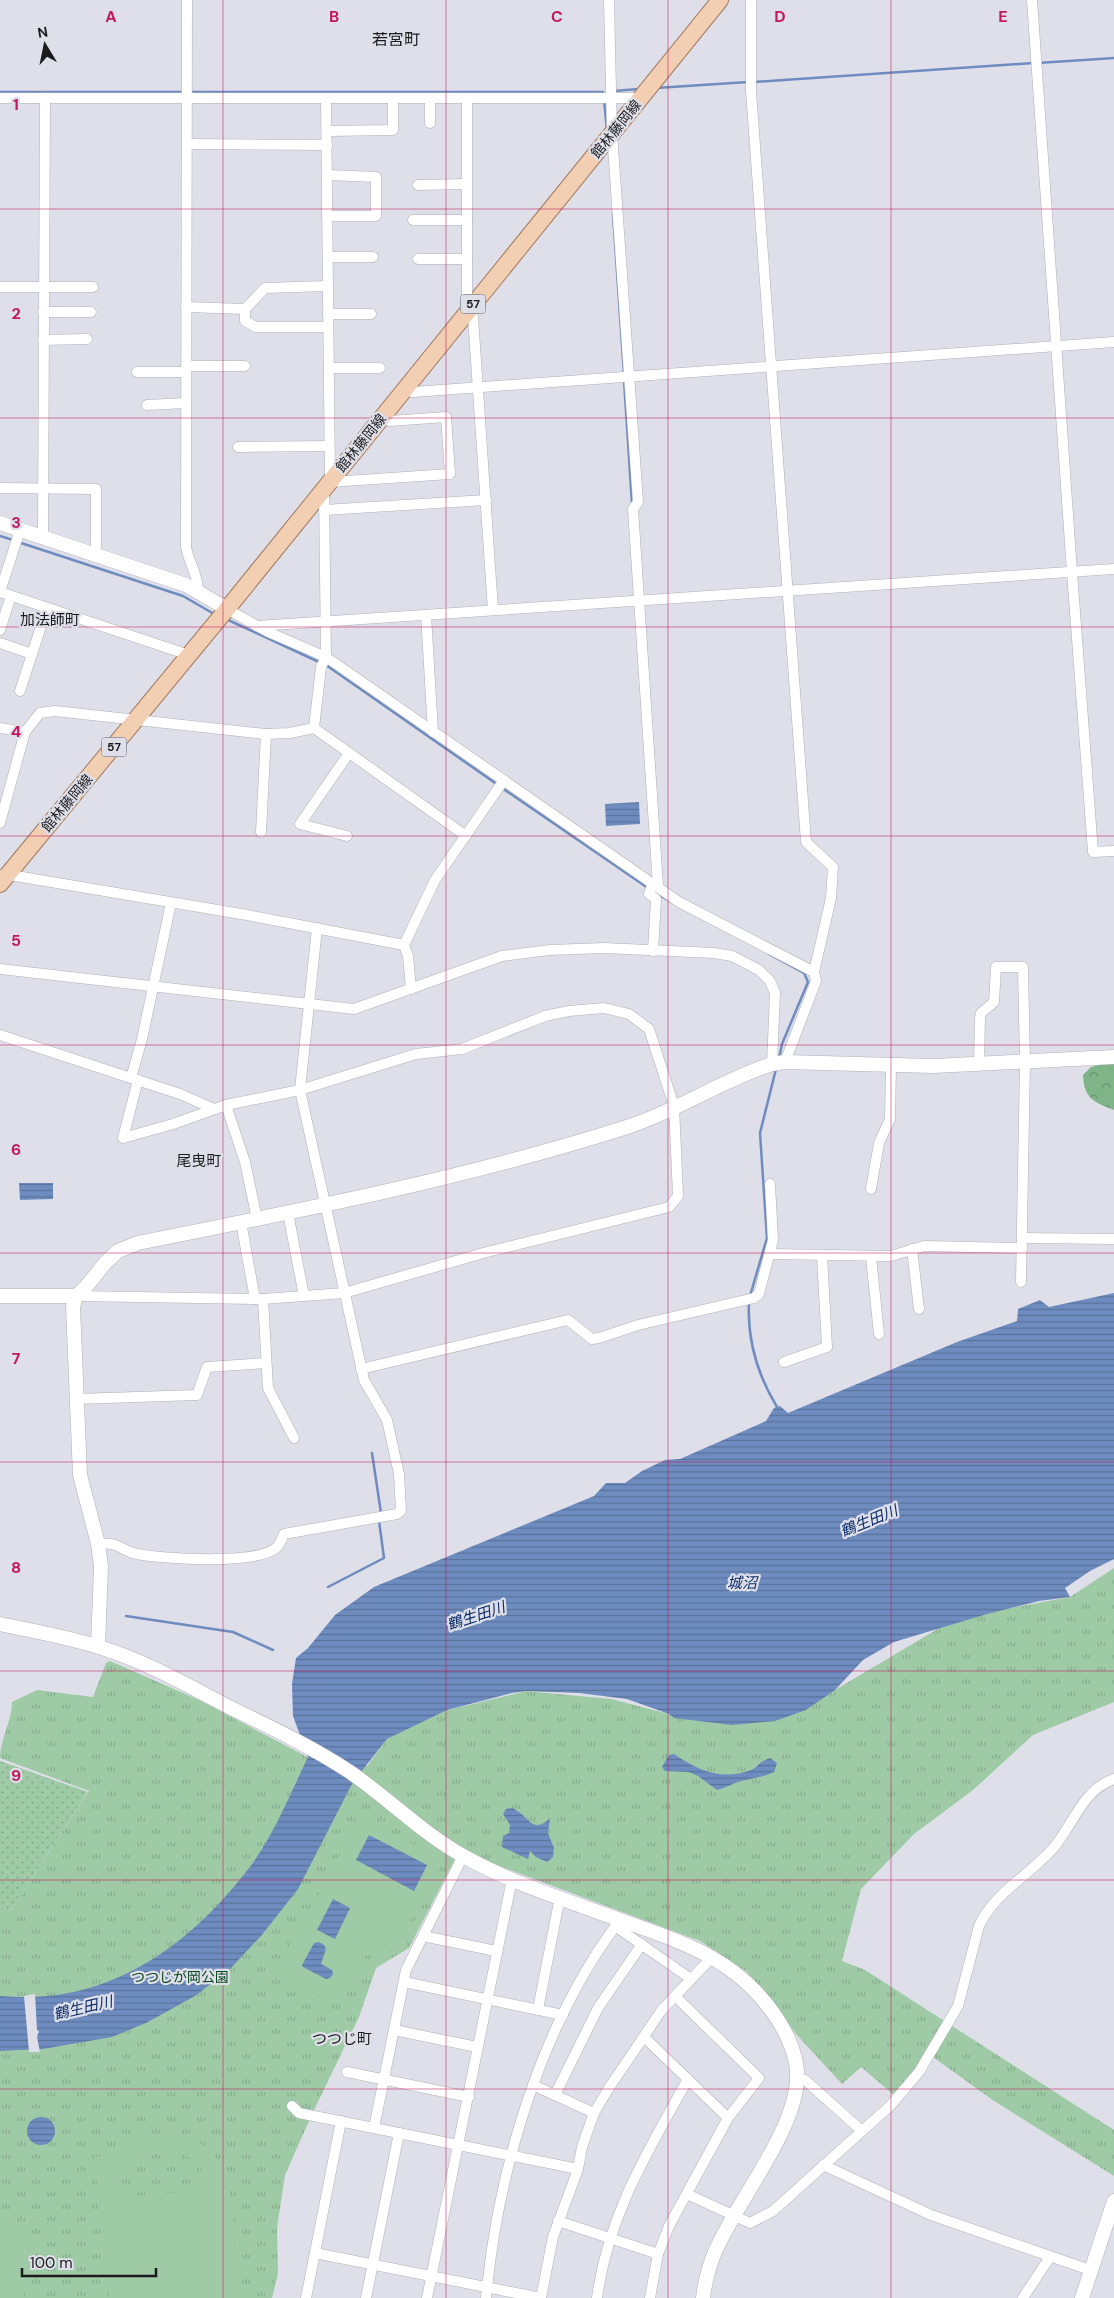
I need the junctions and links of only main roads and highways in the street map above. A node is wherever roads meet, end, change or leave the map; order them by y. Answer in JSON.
{"nodes":[{"id":1,"x":720,"y":0,"type":"edge"},
{"id":2,"x":3,"y":877,"type":"edge"}],
"edges":[{"from":1,"to":2,"type":"main road","name":"館林藤岡線","number":"57"}]}
